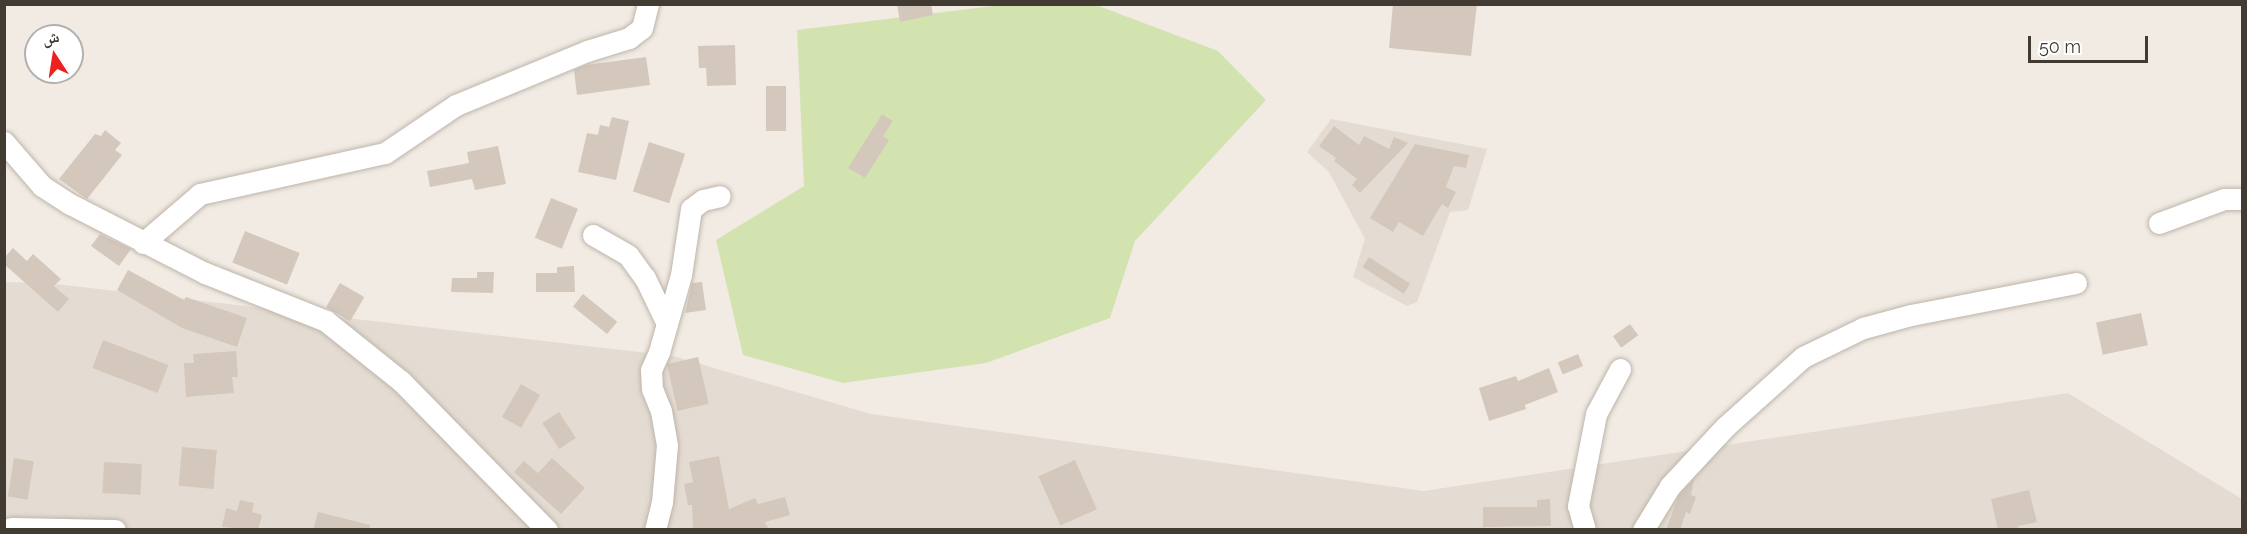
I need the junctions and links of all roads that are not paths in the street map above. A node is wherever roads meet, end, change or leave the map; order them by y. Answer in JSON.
{"nodes":[{"id":1,"x":648,"y":4,"type":"edge"},
{"id":2,"x":4,"y":141,"type":"edge"},
{"id":3,"x":720,"y":196,"type":"dead end"},
{"id":4,"x":2242,"y":199,"type":"edge"},
{"id":5,"x":2158,"y":223,"type":"dead end"},
{"id":6,"x":593,"y":235,"type":"dead end"},
{"id":7,"x":143,"y":243,"type":"junction"},
{"id":8,"x":2076,"y":283,"type":"dead end"},
{"id":9,"x":667,"y":324,"type":"junction"},
{"id":10,"x":1620,"y":369,"type":"dead end"},
{"id":11,"x":11,"y":528,"type":"dead end"},
{"id":12,"x":115,"y":530,"type":"edge"},
{"id":13,"x":547,"y":530,"type":"edge"},
{"id":14,"x":655,"y":530,"type":"edge"},
{"id":15,"x":1585,"y":530,"type":"edge"},
{"id":16,"x":1643,"y":530,"type":"edge"}],
"edges":[{"from":1,"to":7,"type":"street"},
{"from":2,"to":7,"type":"street"},
{"from":3,"to":9,"type":"street"},
{"from":4,"to":5,"type":"street"},
{"from":6,"to":9,"type":"street"},
{"from":7,"to":13,"type":"street"},
{"from":8,"to":16,"type":"street"},
{"from":9,"to":14,"type":"street"},
{"from":10,"to":15,"type":"street"},
{"from":11,"to":12,"type":"street"}]}
